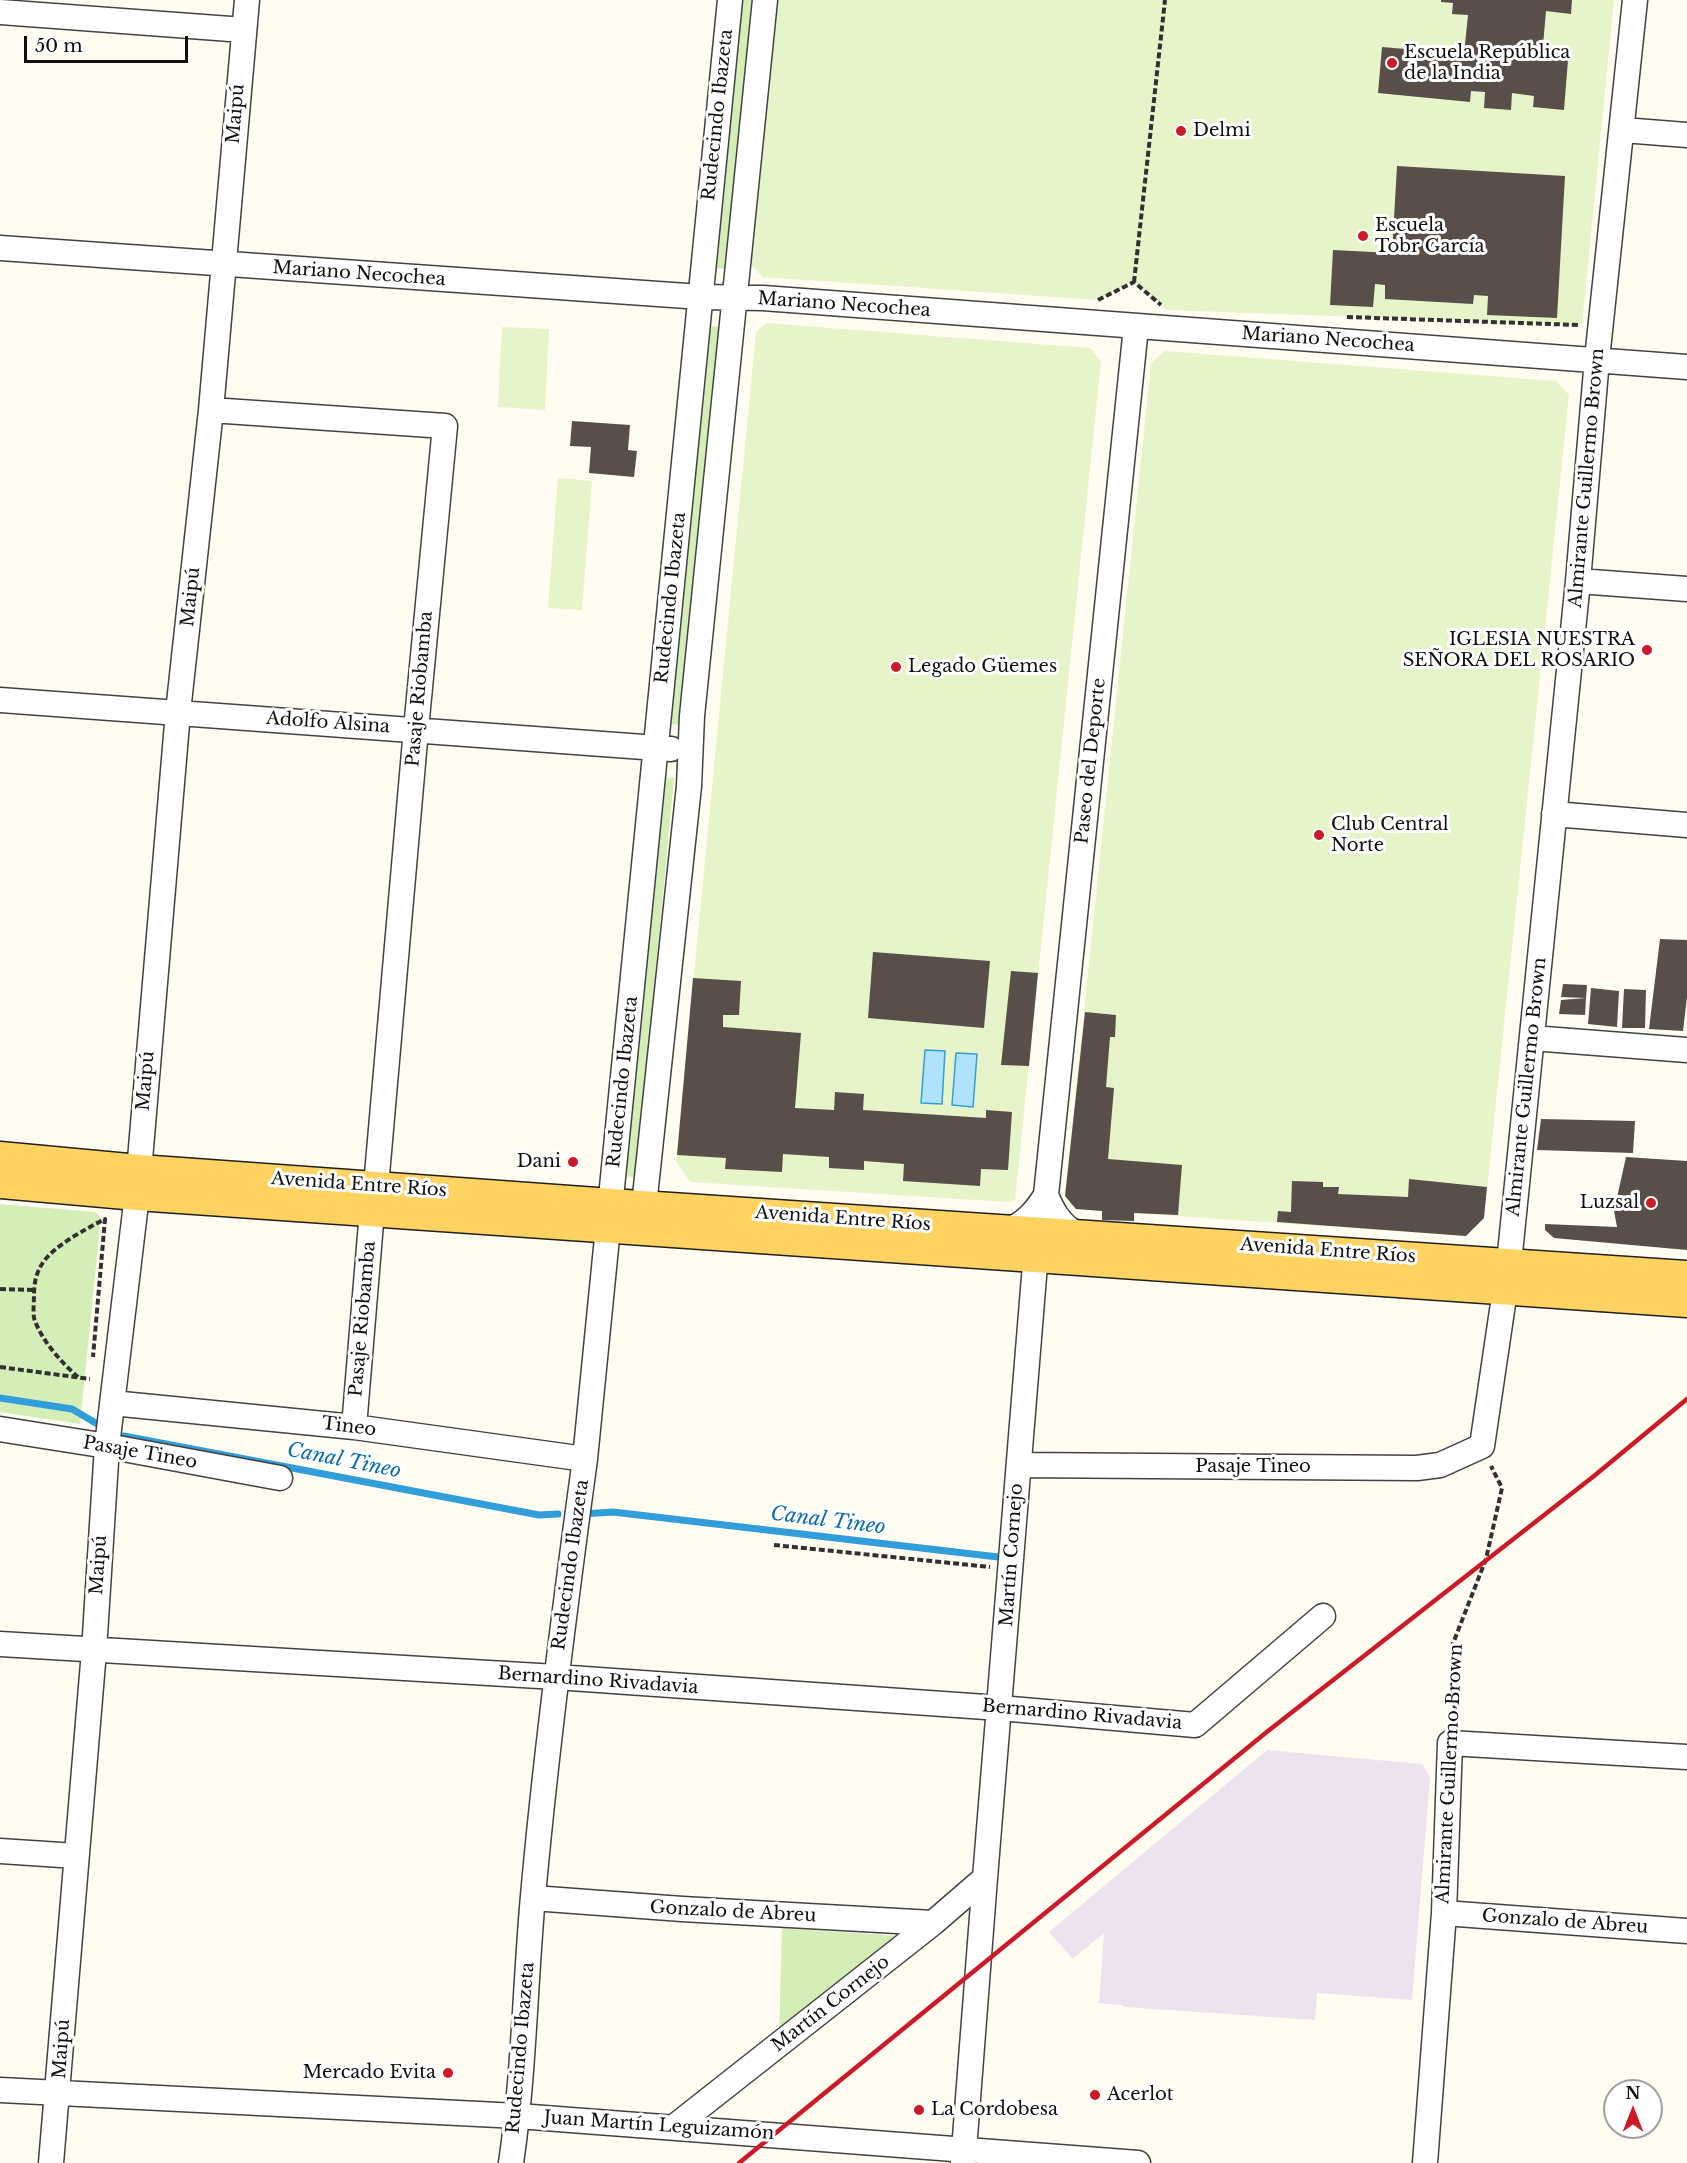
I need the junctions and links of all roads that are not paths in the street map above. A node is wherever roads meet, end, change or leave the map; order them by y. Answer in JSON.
{"nodes":[{"id":1,"x":247,"y":0,"type":"edge"},
{"id":2,"x":730,"y":0,"type":"edge"},
{"id":3,"x":765,"y":0,"type":"edge"},
{"id":4,"x":1635,"y":0,"type":"edge"},
{"id":5,"x":0,"y":12,"type":"edge"},
{"id":6,"x":244,"y":30,"type":"junction"},
{"id":7,"x":1623,"y":130,"type":"junction"},
{"id":8,"x":1687,"y":135,"type":"edge"},
{"id":9,"x":0,"y":248,"type":"edge"},
{"id":10,"x":224,"y":264,"type":"junction"},
{"id":11,"x":701,"y":297,"type":"junction"},
{"id":12,"x":735,"y":298,"type":"junction"},
{"id":13,"x":1136,"y":327,"type":"junction"},
{"id":14,"x":1597,"y":359,"type":"junction"},
{"id":15,"x":1687,"y":367,"type":"edge"},
{"id":16,"x":211,"y":411,"type":"junction"},
{"id":17,"x":1578,"y":582,"type":"junction"},
{"id":18,"x":1687,"y":589,"type":"edge"},
{"id":19,"x":0,"y":700,"type":"edge"},
{"id":20,"x":178,"y":712,"type":"junction"},
{"id":21,"x":416,"y":729,"type":"junction"},
{"id":22,"x":657,"y":748,"type":"junction"},
{"id":23,"x":691,"y":750,"type":"junction"},
{"id":24,"x":1554,"y":814,"type":"junction"},
{"id":25,"x":1687,"y":825,"type":"edge"},
{"id":26,"x":1532,"y":1038,"type":"junction"},
{"id":27,"x":1687,"y":1050,"type":"edge"},
{"id":28,"x":0,"y":1156,"type":"edge"},
{"id":29,"x":0,"y":1183,"type":"edge"},
{"id":30,"x":138,"y":1183,"type":"junction"},
{"id":31,"x":1046,"y":1195,"type":"junction"},
{"id":32,"x":374,"y":1198,"type":"junction"},
{"id":33,"x":610,"y":1216,"type":"junction"},
{"id":34,"x":643,"y":1218,"type":"junction"},
{"id":35,"x":1076,"y":1234,"type":"junction"},
{"id":36,"x":1028,"y":1240,"type":"junction"},
{"id":37,"x":1687,"y":1276,"type":"edge"},
{"id":38,"x":1507,"y":1277,"type":"junction"},
{"id":39,"x":1687,"y":1302,"type":"edge"},
{"id":40,"x":112,"y":1403,"type":"junction"},
{"id":41,"x":354,"y":1427,"type":"junction"},
{"id":42,"x":0,"y":1429,"type":"edge"},
{"id":43,"x":107,"y":1446,"type":"junction"},
{"id":44,"x":1482,"y":1446,"type":"joint"},
{"id":45,"x":585,"y":1459,"type":"junction"},
{"id":46,"x":1019,"y":1465,"type":"junction"},
{"id":47,"x":280,"y":1478,"type":"dead end"},
{"id":48,"x":1323,"y":1616,"type":"dead end"},
{"id":49,"x":0,"y":1644,"type":"edge"},
{"id":50,"x":94,"y":1651,"type":"junction"},
{"id":51,"x":556,"y":1677,"type":"junction"},
{"id":52,"x":1000,"y":1708,"type":"junction"},
{"id":53,"x":1687,"y":1758,"type":"edge"},
{"id":54,"x":0,"y":1851,"type":"edge"},
{"id":55,"x":76,"y":1856,"type":"junction"},
{"id":56,"x":985,"y":1878,"type":"junction"},
{"id":57,"x":533,"y":1898,"type":"junction"},
{"id":58,"x":1444,"y":1913,"type":"junction"},
{"id":59,"x":933,"y":1923,"type":"junction"},
{"id":60,"x":1687,"y":1931,"type":"edge"},
{"id":61,"x":0,"y":2090,"type":"edge"},
{"id":62,"x":58,"y":2094,"type":"junction"},
{"id":63,"x":518,"y":2116,"type":"junction"},
{"id":64,"x":674,"y":2127,"type":"junction"},
{"id":65,"x":964,"y":2157,"type":"edge"},
{"id":66,"x":51,"y":2163,"type":"edge"},
{"id":67,"x":511,"y":2163,"type":"edge"},
{"id":68,"x":1138,"y":2163,"type":"edge"},
{"id":69,"x":1425,"y":2163,"type":"edge"}],
"edges":[{"from":1,"to":6,"type":"street","name":"Maipú"},
{"from":2,"to":11,"type":"street","name":"Rudecindo Ibazeta"},
{"from":3,"to":12,"type":"street","name":"Rudecindo Ibazeta"},
{"from":4,"to":7,"type":"street","name":"Almirante Guillermo Brown"},
{"from":5,"to":6,"type":"street"},
{"from":6,"to":10,"type":"street","name":"Maipú"},
{"from":7,"to":8,"type":"street"},
{"from":7,"to":14,"type":"street","name":"Almirante Guillermo Brown"},
{"from":9,"to":10,"type":"street","name":"Mariano Necochea"},
{"from":10,"to":11,"type":"street","name":"Mariano Necochea"},
{"from":10,"to":16,"type":"street","name":"Maipú"},
{"from":11,"to":12,"type":"street","name":"Mariano Necochea"},
{"from":11,"to":22,"type":"street","name":"Rudecindo Ibazeta"},
{"from":12,"to":13,"type":"street","name":"Mariano Necochea"},
{"from":12,"to":23,"type":"street","name":"Rudecindo Ibazeta"},
{"from":13,"to":14,"type":"street","name":"Mariano Necochea"},
{"from":13,"to":31,"type":"street","name":"Paseo del Deporte"},
{"from":14,"to":15,"type":"street","name":"Mariano Necochea"},
{"from":14,"to":17,"type":"street","name":"Almirante Guillermo Brown"},
{"from":16,"to":20,"type":"street","name":"Maipú"},
{"from":16,"to":21,"type":"street","name":"Pasaje Riobamba"},
{"from":17,"to":18,"type":"street"},
{"from":17,"to":24,"type":"street","name":"Almirante Guillermo Brown"},
{"from":19,"to":20,"type":"street","name":"Adolfo Alsina"},
{"from":20,"to":21,"type":"street","name":"Adolfo Alsina"},
{"from":20,"to":30,"type":"street","name":"Maipú"},
{"from":21,"to":22,"type":"street","name":"Adolfo Alsina"},
{"from":21,"to":32,"type":"street","name":"Pasaje Riobamba"},
{"from":22,"to":23,"type":"street","name":"Adolfo Alsina"},
{"from":22,"to":33,"type":"street","name":"Rudecindo Ibazeta"},
{"from":23,"to":34,"type":"street","name":"Rudecindo Ibazeta"},
{"from":24,"to":25,"type":"street"},
{"from":24,"to":26,"type":"street","name":"Almirante Guillermo Brown"},
{"from":26,"to":27,"type":"street"},
{"from":26,"to":38,"type":"street","name":"Almirante Guillermo Brown"},
{"from":28,"to":30,"type":"main road","name":"Avenida Entre Ríos"},
{"from":29,"to":30,"type":"main road","name":"Avenida Entre Ríos"},
{"from":30,"to":32,"type":"main road","name":"Avenida Entre Ríos"},
{"from":30,"to":40,"type":"street","name":"Maipú"},
{"from":31,"to":35,"type":"street"},
{"from":31,"to":36,"type":"street"},
{"from":32,"to":33,"type":"main road","name":"Avenida Entre Ríos"},
{"from":32,"to":41,"type":"street","name":"Pasaje Riobamba"},
{"from":33,"to":34,"type":"main road","name":"Avenida Entre Ríos"},
{"from":33,"to":45,"type":"street","name":"Rudecindo Ibazeta"},
{"from":34,"to":36,"type":"main road","name":"Avenida Entre Ríos"},
{"from":35,"to":36,"type":"main road","name":"Avenida Entre Ríos"},
{"from":35,"to":38,"type":"main road","name":"Avenida Entre Ríos"},
{"from":36,"to":38,"type":"main road","name":"Avenida Entre Ríos"},
{"from":36,"to":46,"type":"street","name":"Martín Cornejo"},
{"from":37,"to":38,"type":"main road","name":"Avenida Entre Ríos"},
{"from":38,"to":39,"type":"main road","name":"Avenida Entre Ríos"},
{"from":38,"to":44,"type":"street","name":"Almirante Guillermo Brown"},
{"from":40,"to":41,"type":"street","name":"Tineo"},
{"from":40,"to":43,"type":"street","name":"Maipú"},
{"from":41,"to":45,"type":"street","name":"Tineo"},
{"from":42,"to":43,"type":"street","name":"Pasaje Tineo"},
{"from":43,"to":47,"type":"street","name":"Pasaje Tineo"},
{"from":43,"to":50,"type":"street","name":"Maipú"},
{"from":44,"to":46,"type":"street","name":"Pasaje Tineo"},
{"from":45,"to":51,"type":"street","name":"Rudecindo Ibazeta"},
{"from":46,"to":52,"type":"street","name":"Martín Cornejo"},
{"from":48,"to":52,"type":"street","name":"Bernardino Rivadavia"},
{"from":49,"to":50,"type":"street","name":"Bernardino Rivadavia"},
{"from":50,"to":51,"type":"street","name":"Bernardino Rivadavia"},
{"from":50,"to":55,"type":"street","name":"Maipú"},
{"from":51,"to":52,"type":"street","name":"Bernardino Rivadavia"},
{"from":51,"to":57,"type":"street","name":"Rudecindo Ibazeta"},
{"from":52,"to":56,"type":"street","name":"Martín Cornejo"},
{"from":53,"to":58,"type":"street","name":"Almirante Guillermo Brown"},
{"from":54,"to":55,"type":"street"},
{"from":55,"to":62,"type":"street","name":"Maipú"},
{"from":56,"to":59,"type":"street","name":"Martín Cornejo"},
{"from":56,"to":65,"type":"street","name":"Martín Cornejo"},
{"from":57,"to":59,"type":"street","name":"Gonzalo de Abreu"},
{"from":57,"to":63,"type":"street","name":"Rudecindo Ibazeta"},
{"from":58,"to":60,"type":"street","name":"Gonzalo de Abreu"},
{"from":58,"to":69,"type":"street","name":"Almirante Guillermo Brown"},
{"from":59,"to":64,"type":"street","name":"Martín Cornejo"},
{"from":61,"to":62,"type":"street","name":"Juan Martín Leguizamón"},
{"from":62,"to":63,"type":"street","name":"Juan Martín Leguizamón"},
{"from":62,"to":66,"type":"street","name":"Maipú"},
{"from":63,"to":64,"type":"street","name":"Juan Martín Leguizamón"},
{"from":63,"to":67,"type":"street","name":"Rudecindo Ibazeta"},
{"from":64,"to":65,"type":"street","name":"Juan Martín Leguizamón"},
{"from":65,"to":68,"type":"street","name":"Juan Martín Leguizamón"}]}
